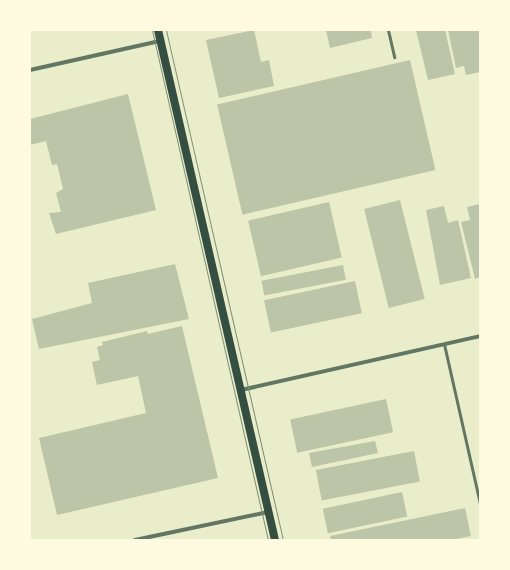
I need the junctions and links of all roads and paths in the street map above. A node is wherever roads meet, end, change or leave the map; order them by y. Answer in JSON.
{"nodes":[{"id":1,"x":158,"y":30,"type":"edge"},
{"id":2,"x":388,"y":30,"type":"edge"},
{"id":3,"x":161,"y":41,"type":"junction"},
{"id":4,"x":394,"y":57,"type":"dead end"},
{"id":5,"x":30,"y":70,"type":"edge"},
{"id":6,"x":480,"y":336,"type":"edge"},
{"id":7,"x":444,"y":344,"type":"junction"},
{"id":8,"x":241,"y":390,"type":"junction"},
{"id":9,"x":480,"y":504,"type":"edge"},
{"id":10,"x":268,"y":512,"type":"junction"},
{"id":11,"x":135,"y":540,"type":"edge"},
{"id":12,"x":275,"y":540,"type":"edge"}],
"edges":[{"from":1,"to":3,"type":"main road"},
{"from":2,"to":4,"type":"lane"},
{"from":3,"to":5,"type":"street"},
{"from":3,"to":8,"type":"main road"},
{"from":6,"to":7,"type":"street"},
{"from":7,"to":8,"type":"street"},
{"from":7,"to":9,"type":"lane"},
{"from":8,"to":10,"type":"main road"},
{"from":10,"to":11,"type":"street"},
{"from":10,"to":12,"type":"main road"}]}
